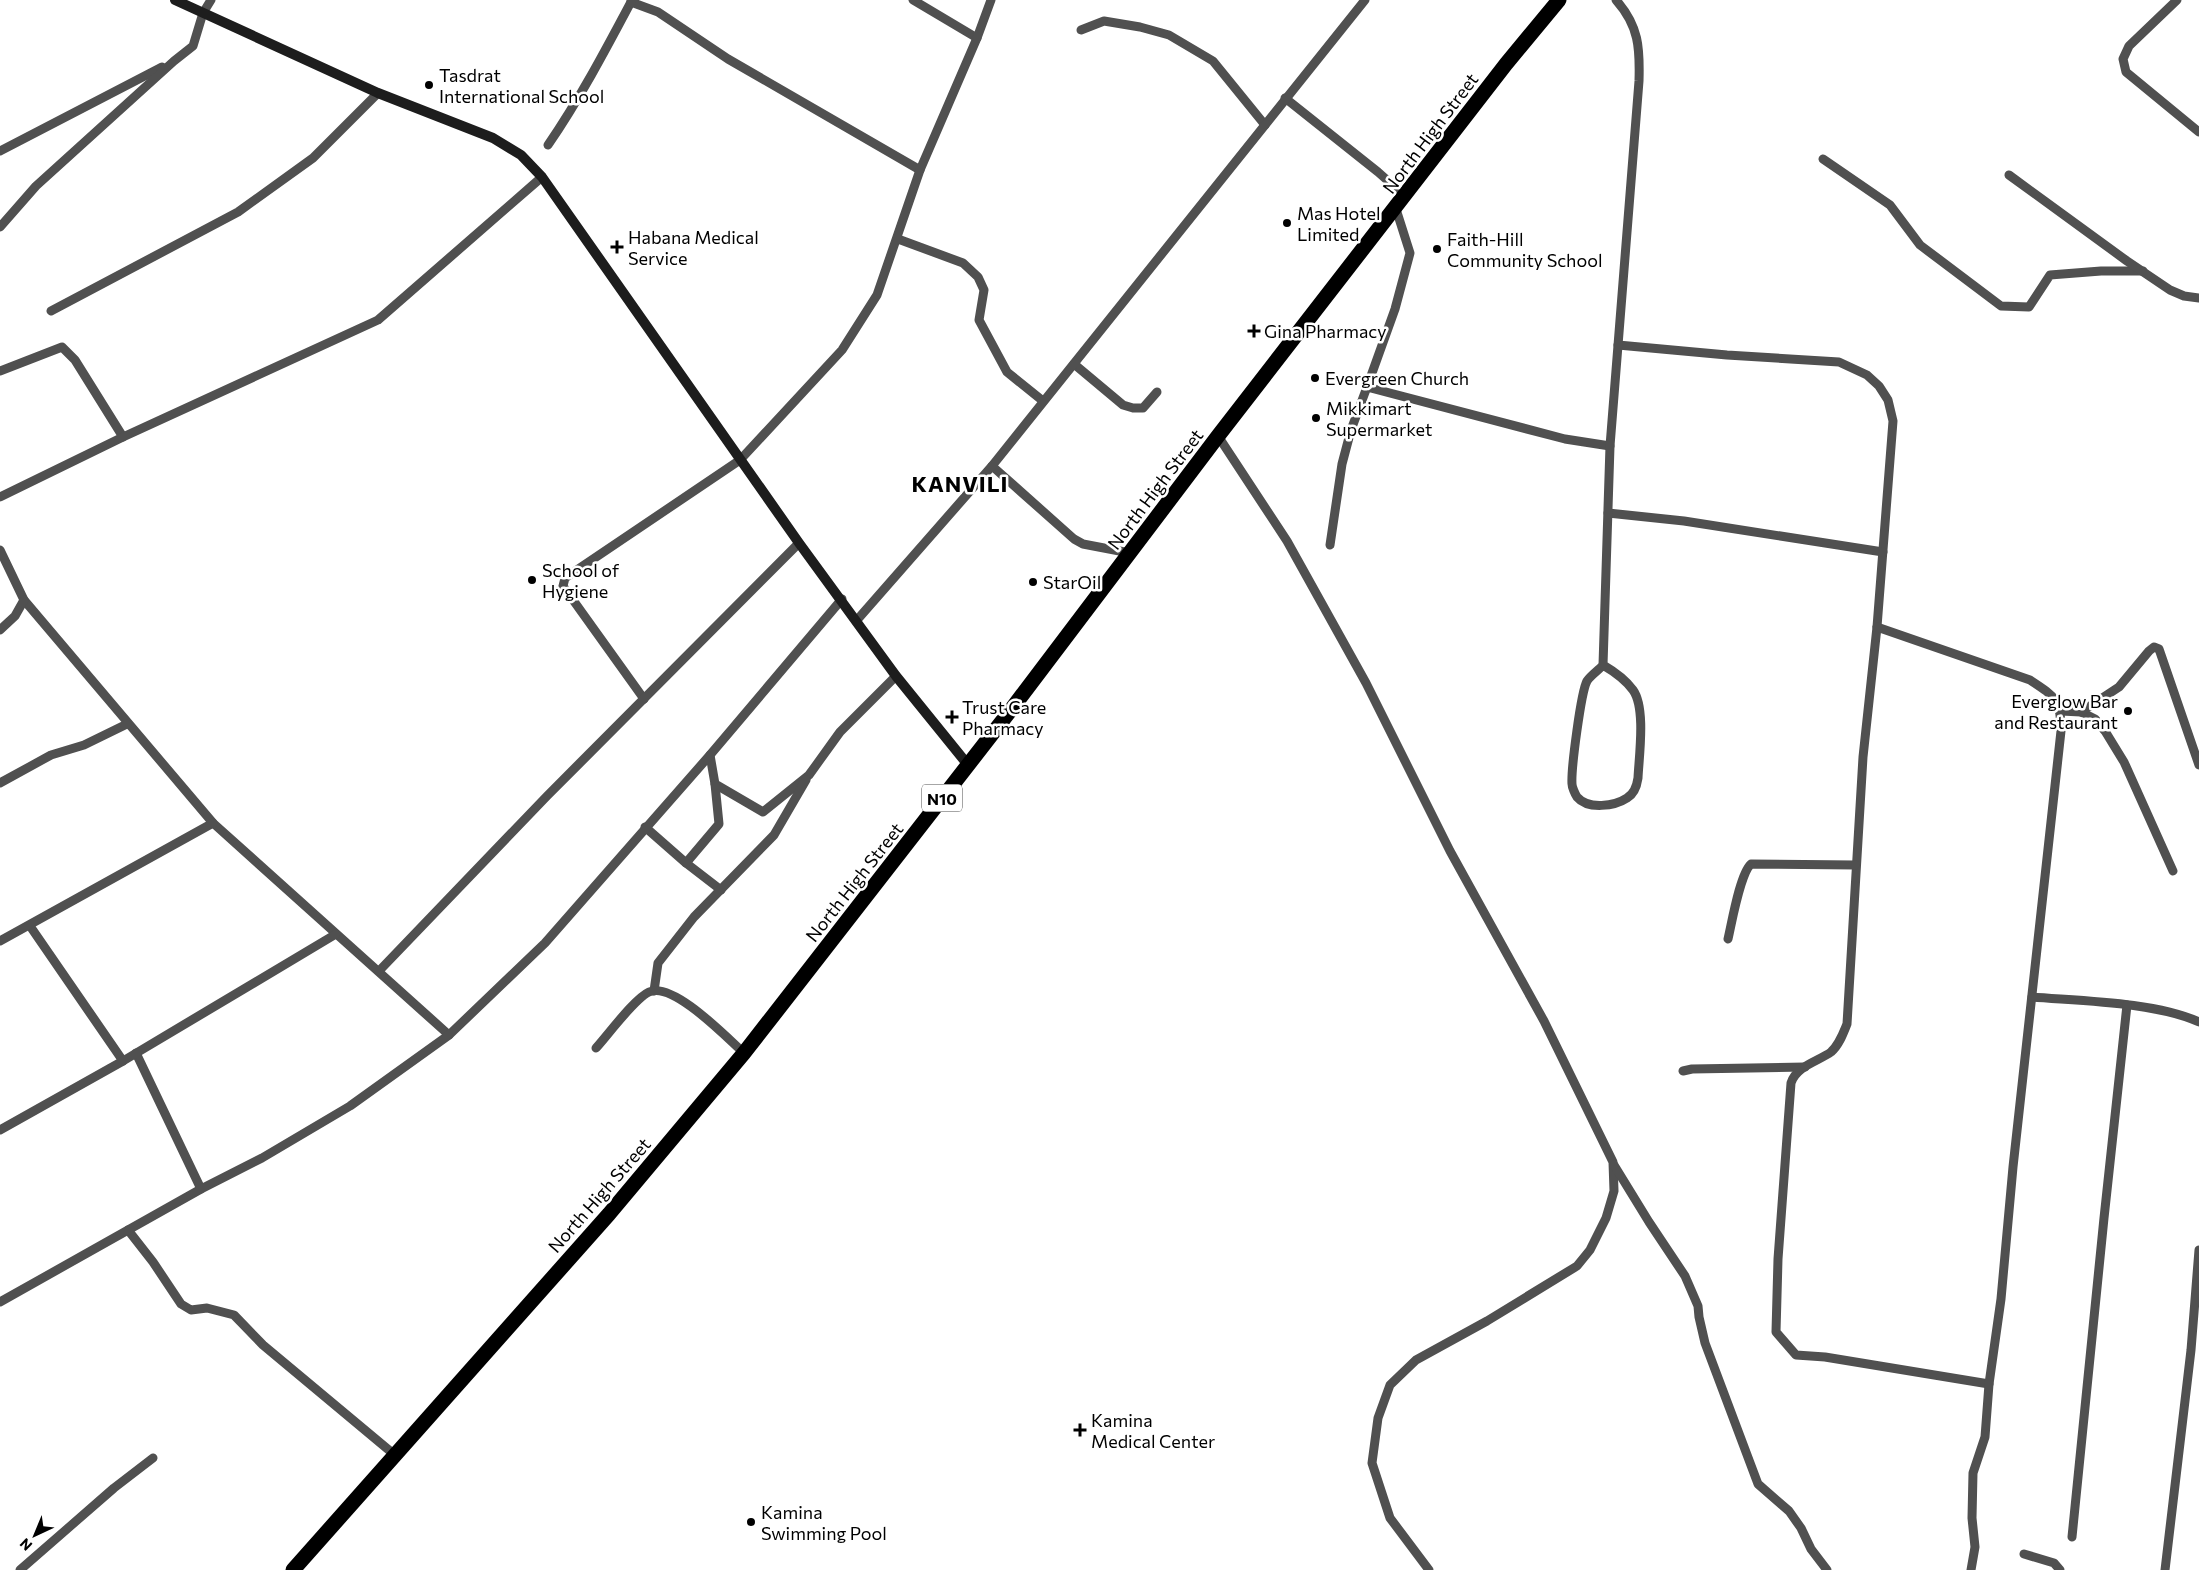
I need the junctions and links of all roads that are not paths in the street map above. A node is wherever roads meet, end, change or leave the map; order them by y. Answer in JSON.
{"nodes":[{"id":1,"x":175,"y":0,"type":"edge"},
{"id":2,"x":211,"y":0,"type":"edge"},
{"id":3,"x":912,"y":0,"type":"edge"},
{"id":4,"x":991,"y":0,"type":"edge"},
{"id":5,"x":1365,"y":0,"type":"edge"},
{"id":6,"x":1559,"y":0,"type":"edge"},
{"id":7,"x":1616,"y":0,"type":"edge"},
{"id":8,"x":2177,"y":0,"type":"edge"},
{"id":9,"x":631,"y":1,"type":"edge"},
{"id":10,"x":203,"y":13,"type":"junction"},
{"id":11,"x":1081,"y":30,"type":"dead end"},
{"id":12,"x":977,"y":38,"type":"junction"},
{"id":13,"x":174,"y":61,"type":"junction"},
{"id":14,"x":378,"y":93,"type":"junction"},
{"id":15,"x":1285,"y":98,"type":"junction"},
{"id":16,"x":1265,"y":125,"type":"junction"},
{"id":17,"x":2199,"y":132,"type":"edge"},
{"id":18,"x":548,"y":145,"type":"dead end"},
{"id":19,"x":0,"y":151,"type":"edge"},
{"id":20,"x":1823,"y":159,"type":"dead end"},
{"id":21,"x":920,"y":170,"type":"junction"},
{"id":22,"x":2009,"y":175,"type":"dead end"},
{"id":23,"x":542,"y":177,"type":"junction"},
{"id":24,"x":1400,"y":202,"type":"junction"},
{"id":25,"x":0,"y":227,"type":"edge"},
{"id":26,"x":898,"y":239,"type":"junction"},
{"id":27,"x":2143,"y":271,"type":"junction"},
{"id":28,"x":2199,"y":298,"type":"edge"},
{"id":29,"x":52,"y":312,"type":"dead end"},
{"id":30,"x":1618,"y":344,"type":"junction"},
{"id":31,"x":1074,"y":364,"type":"junction"},
{"id":32,"x":0,"y":372,"type":"edge"},
{"id":33,"x":1367,"y":387,"type":"junction"},
{"id":34,"x":1157,"y":392,"type":"dead end"},
{"id":35,"x":1043,"y":402,"type":"junction"},
{"id":36,"x":1218,"y":436,"type":"junction"},
{"id":37,"x":123,"y":437,"type":"junction"},
{"id":38,"x":1610,"y":446,"type":"junction"},
{"id":39,"x":740,"y":460,"type":"junction"},
{"id":40,"x":992,"y":466,"type":"junction"},
{"id":41,"x":0,"y":497,"type":"edge"},
{"id":42,"x":1608,"y":514,"type":"junction"},
{"id":43,"x":799,"y":543,"type":"junction"},
{"id":44,"x":1330,"y":545,"type":"dead end"},
{"id":45,"x":0,"y":550,"type":"edge"},
{"id":46,"x":1883,"y":552,"type":"junction"},
{"id":47,"x":1130,"y":553,"type":"junction"},
{"id":48,"x":842,"y":599,"type":"junction"},
{"id":49,"x":24,"y":600,"type":"junction"},
{"id":50,"x":858,"y":620,"type":"junction"},
{"id":51,"x":1877,"y":627,"type":"junction"},
{"id":52,"x":0,"y":630,"type":"edge"},
{"id":53,"x":1603,"y":665,"type":"junction"},
{"id":54,"x":896,"y":676,"type":"junction"},
{"id":55,"x":644,"y":699,"type":"junction"},
{"id":56,"x":2061,"y":711,"type":"junction"},
{"id":57,"x":2081,"y":712,"type":"junction"},
{"id":58,"x":127,"y":724,"type":"junction"},
{"id":59,"x":710,"y":755,"type":"junction"},
{"id":60,"x":968,"y":765,"type":"junction"},
{"id":61,"x":2199,"y":765,"type":"edge"},
{"id":62,"x":809,"y":775,"type":"junction"},
{"id":63,"x":0,"y":783,"type":"edge"},
{"id":64,"x":715,"y":784,"type":"junction"},
{"id":65,"x":213,"y":823,"type":"junction"},
{"id":66,"x":645,"y":827,"type":"junction"},
{"id":67,"x":686,"y":863,"type":"junction"},
{"id":68,"x":1856,"y":865,"type":"junction"},
{"id":69,"x":2173,"y":871,"type":"dead end"},
{"id":70,"x":721,"y":890,"type":"junction"},
{"id":71,"x":30,"y":926,"type":"junction"},
{"id":72,"x":336,"y":934,"type":"junction"},
{"id":73,"x":1728,"y":939,"type":"dead end"},
{"id":74,"x":0,"y":940,"type":"edge"},
{"id":75,"x":379,"y":971,"type":"junction"},
{"id":76,"x":654,"y":991,"type":"junction"},
{"id":77,"x":2032,"y":997,"type":"junction"},
{"id":78,"x":2128,"y":1005,"type":"junction"},
{"id":79,"x":2199,"y":1022,"type":"edge"},
{"id":80,"x":449,"y":1035,"type":"junction"},
{"id":81,"x":596,"y":1048,"type":"dead end"},
{"id":82,"x":136,"y":1053,"type":"junction"},
{"id":83,"x":744,"y":1053,"type":"junction"},
{"id":84,"x":123,"y":1061,"type":"junction"},
{"id":85,"x":1806,"y":1067,"type":"junction"},
{"id":86,"x":1683,"y":1071,"type":"dead end"},
{"id":87,"x":0,"y":1130,"type":"edge"},
{"id":88,"x":1613,"y":1162,"type":"junction"},
{"id":89,"x":201,"y":1190,"type":"junction"},
{"id":90,"x":128,"y":1230,"type":"junction"},
{"id":91,"x":2199,"y":1250,"type":"edge"},
{"id":92,"x":0,"y":1302,"type":"edge"},
{"id":93,"x":2195,"y":1350,"type":"edge"},
{"id":94,"x":1989,"y":1384,"type":"junction"},
{"id":95,"x":396,"y":1456,"type":"junction"},
{"id":96,"x":153,"y":1458,"type":"dead end"},
{"id":97,"x":2072,"y":1537,"type":"dead end"},
{"id":98,"x":2024,"y":1554,"type":"dead end"},
{"id":99,"x":20,"y":1570,"type":"edge"},
{"id":100,"x":293,"y":1570,"type":"edge"},
{"id":101,"x":1430,"y":1570,"type":"edge"},
{"id":102,"x":1828,"y":1570,"type":"edge"},
{"id":103,"x":1971,"y":1570,"type":"edge"},
{"id":104,"x":2060,"y":1570,"type":"edge"},
{"id":105,"x":2165,"y":1570,"type":"edge"}],
"edges":[{"from":1,"to":10,"type":"main road"},
{"from":2,"to":10,"type":"street"},
{"from":3,"to":12,"type":"street"},
{"from":4,"to":12,"type":"street"},
{"from":5,"to":15,"type":"street"},
{"from":6,"to":24,"type":"highway","name":"North High Street","number":"N10"},
{"from":7,"to":30,"type":"street"},
{"from":8,"to":17,"type":"street"},
{"from":9,"to":18,"type":"street"},
{"from":9,"to":21,"type":"street"},
{"from":10,"to":13,"type":"street"},
{"from":10,"to":14,"type":"main road"},
{"from":11,"to":16,"type":"street"},
{"from":12,"to":21,"type":"street"},
{"from":13,"to":19,"type":"street"},
{"from":13,"to":25,"type":"street"},
{"from":14,"to":23,"type":"main road"},
{"from":14,"to":29,"type":"street"},
{"from":15,"to":16,"type":"street"},
{"from":15,"to":24,"type":"street"},
{"from":16,"to":31,"type":"street"},
{"from":20,"to":27,"type":"street"},
{"from":21,"to":26,"type":"street"},
{"from":22,"to":27,"type":"street"},
{"from":23,"to":37,"type":"street"},
{"from":23,"to":39,"type":"main road"},
{"from":24,"to":33,"type":"street"},
{"from":24,"to":36,"type":"highway","name":"North High Street","number":"N10"},
{"from":26,"to":35,"type":"street"},
{"from":26,"to":39,"type":"street"},
{"from":27,"to":28,"type":"street"},
{"from":30,"to":38,"type":"street"},
{"from":30,"to":46,"type":"street"},
{"from":31,"to":34,"type":"street"},
{"from":31,"to":35,"type":"street"},
{"from":32,"to":37,"type":"street"},
{"from":33,"to":38,"type":"street"},
{"from":33,"to":44,"type":"street"},
{"from":35,"to":40,"type":"street"},
{"from":36,"to":47,"type":"highway","name":"North High Street","number":"N10"},
{"from":36,"to":88,"type":"street"},
{"from":37,"to":41,"type":"street"},
{"from":38,"to":42,"type":"street"},
{"from":39,"to":43,"type":"main road"},
{"from":39,"to":55,"type":"street"},
{"from":40,"to":47,"type":"street"},
{"from":40,"to":50,"type":"street"},
{"from":42,"to":46,"type":"street"},
{"from":42,"to":53,"type":"street"},
{"from":43,"to":48,"type":"main road"},
{"from":43,"to":55,"type":"street"},
{"from":45,"to":49,"type":"street"},
{"from":46,"to":51,"type":"street"},
{"from":47,"to":60,"type":"highway","name":"North High Street","number":"N10"},
{"from":48,"to":50,"type":"main road"},
{"from":48,"to":59,"type":"street"},
{"from":49,"to":52,"type":"street"},
{"from":49,"to":58,"type":"street"},
{"from":50,"to":54,"type":"main road"},
{"from":51,"to":56,"type":"street"},
{"from":51,"to":68,"type":"street"},
{"from":53,"to":53,"type":"street"},
{"from":54,"to":60,"type":"main road"},
{"from":54,"to":62,"type":"street"},
{"from":55,"to":75,"type":"street"},
{"from":56,"to":57,"type":"street"},
{"from":56,"to":77,"type":"street"},
{"from":57,"to":61,"type":"street"},
{"from":57,"to":69,"type":"street"},
{"from":58,"to":63,"type":"street"},
{"from":58,"to":65,"type":"street"},
{"from":59,"to":64,"type":"street"},
{"from":59,"to":66,"type":"street"},
{"from":60,"to":83,"type":"highway","name":"North High Street","number":"N10"},
{"from":62,"to":64,"type":"street"},
{"from":62,"to":70,"type":"street"},
{"from":64,"to":67,"type":"street"},
{"from":65,"to":71,"type":"street"},
{"from":65,"to":72,"type":"street"},
{"from":66,"to":67,"type":"street"},
{"from":66,"to":80,"type":"street"},
{"from":67,"to":70,"type":"street"},
{"from":68,"to":73,"type":"street"},
{"from":68,"to":85,"type":"street"},
{"from":70,"to":76,"type":"street"},
{"from":71,"to":74,"type":"street"},
{"from":71,"to":84,"type":"street"},
{"from":72,"to":75,"type":"street"},
{"from":72,"to":82,"type":"street"},
{"from":75,"to":80,"type":"street"},
{"from":76,"to":81,"type":"street"},
{"from":76,"to":83,"type":"street"},
{"from":77,"to":78,"type":"street"},
{"from":77,"to":94,"type":"street"},
{"from":78,"to":79,"type":"street"},
{"from":78,"to":97,"type":"street"},
{"from":80,"to":89,"type":"street"},
{"from":82,"to":84,"type":"street"},
{"from":82,"to":89,"type":"street"},
{"from":83,"to":95,"type":"highway","name":"North High Street","number":"N10"},
{"from":84,"to":87,"type":"street"},
{"from":85,"to":86,"type":"street"},
{"from":85,"to":94,"type":"street"},
{"from":88,"to":101,"type":"street"},
{"from":88,"to":102,"type":"street"},
{"from":89,"to":90,"type":"street"},
{"from":90,"to":92,"type":"street"},
{"from":90,"to":95,"type":"street"},
{"from":91,"to":93,"type":"street"},
{"from":93,"to":105,"type":"street"},
{"from":94,"to":103,"type":"street"},
{"from":95,"to":100,"type":"highway","name":"North High Street","number":"N10"},
{"from":96,"to":99,"type":"street"},
{"from":98,"to":104,"type":"street"}]}
